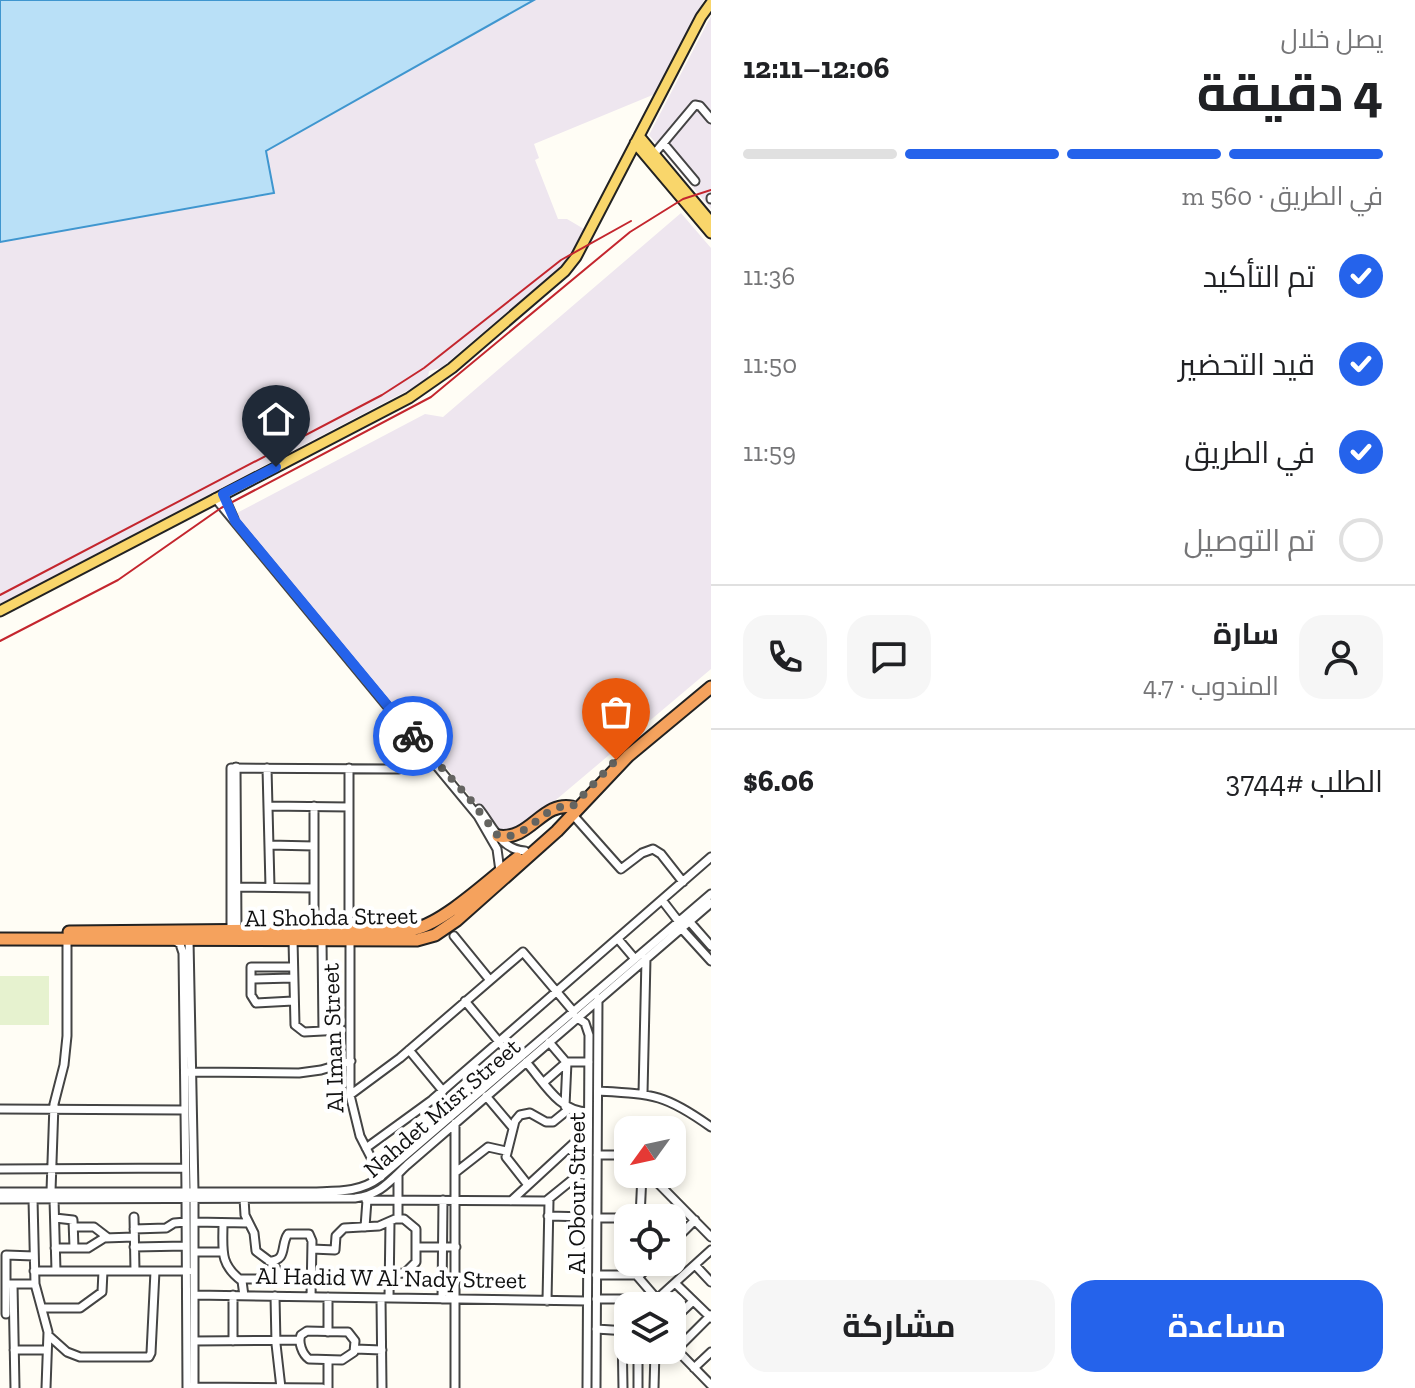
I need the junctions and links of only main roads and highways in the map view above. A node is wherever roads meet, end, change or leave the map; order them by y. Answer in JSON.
{"nodes":[{"id":1,"x":711,"y":3,"type":"edge"},
{"id":2,"x":637,"y":140,"type":"junction"},
{"id":3,"x":711,"y":222,"type":"edge"},
{"id":4,"x":711,"y":233,"type":"edge"},
{"id":5,"x":0,"y":611,"type":"edge"},
{"id":6,"x":711,"y":679,"type":"edge"},
{"id":7,"x":709,"y":693,"type":"edge"},
{"id":8,"x":573,"y":811,"type":"junction"},
{"id":9,"x":496,"y":837,"type":"road end"},
{"id":10,"x":452,"y":916,"type":"junction"},
{"id":11,"x":0,"y":932,"type":"edge"},
{"id":12,"x":318,"y":935,"type":"junction"},
{"id":13,"x":116,"y":936,"type":"junction"},
{"id":14,"x":133,"y":936,"type":"junction"},
{"id":15,"x":0,"y":939,"type":"edge"}],
"edges":[{"from":1,"to":2,"type":"main road"},
{"from":2,"to":3,"type":"main road"},
{"from":2,"to":4,"type":"main road"},
{"from":2,"to":5,"type":"main road"},
{"from":6,"to":8,"type":"highway","name":"Al Shohda Street"},
{"from":7,"to":8,"type":"highway","name":"Al Shohda Street"},
{"from":8,"to":9,"type":"highway"},
{"from":8,"to":10,"type":"highway","name":"Al Shohda Street"},
{"from":8,"to":10,"type":"highway","name":"Al Shohda Street"},
{"from":10,"to":12,"type":"highway","name":"Al Shohda Street"},
{"from":11,"to":13,"type":"highway","name":"Al Shohda Street"},
{"from":12,"to":14,"type":"highway","name":"Al Shohda Street"},
{"from":12,"to":14,"type":"highway","name":"Al Shohda Street"},
{"from":13,"to":14,"type":"highway","name":"Al Shohda Street"},
{"from":13,"to":15,"type":"highway","name":"Al Shohda Street"}]}
